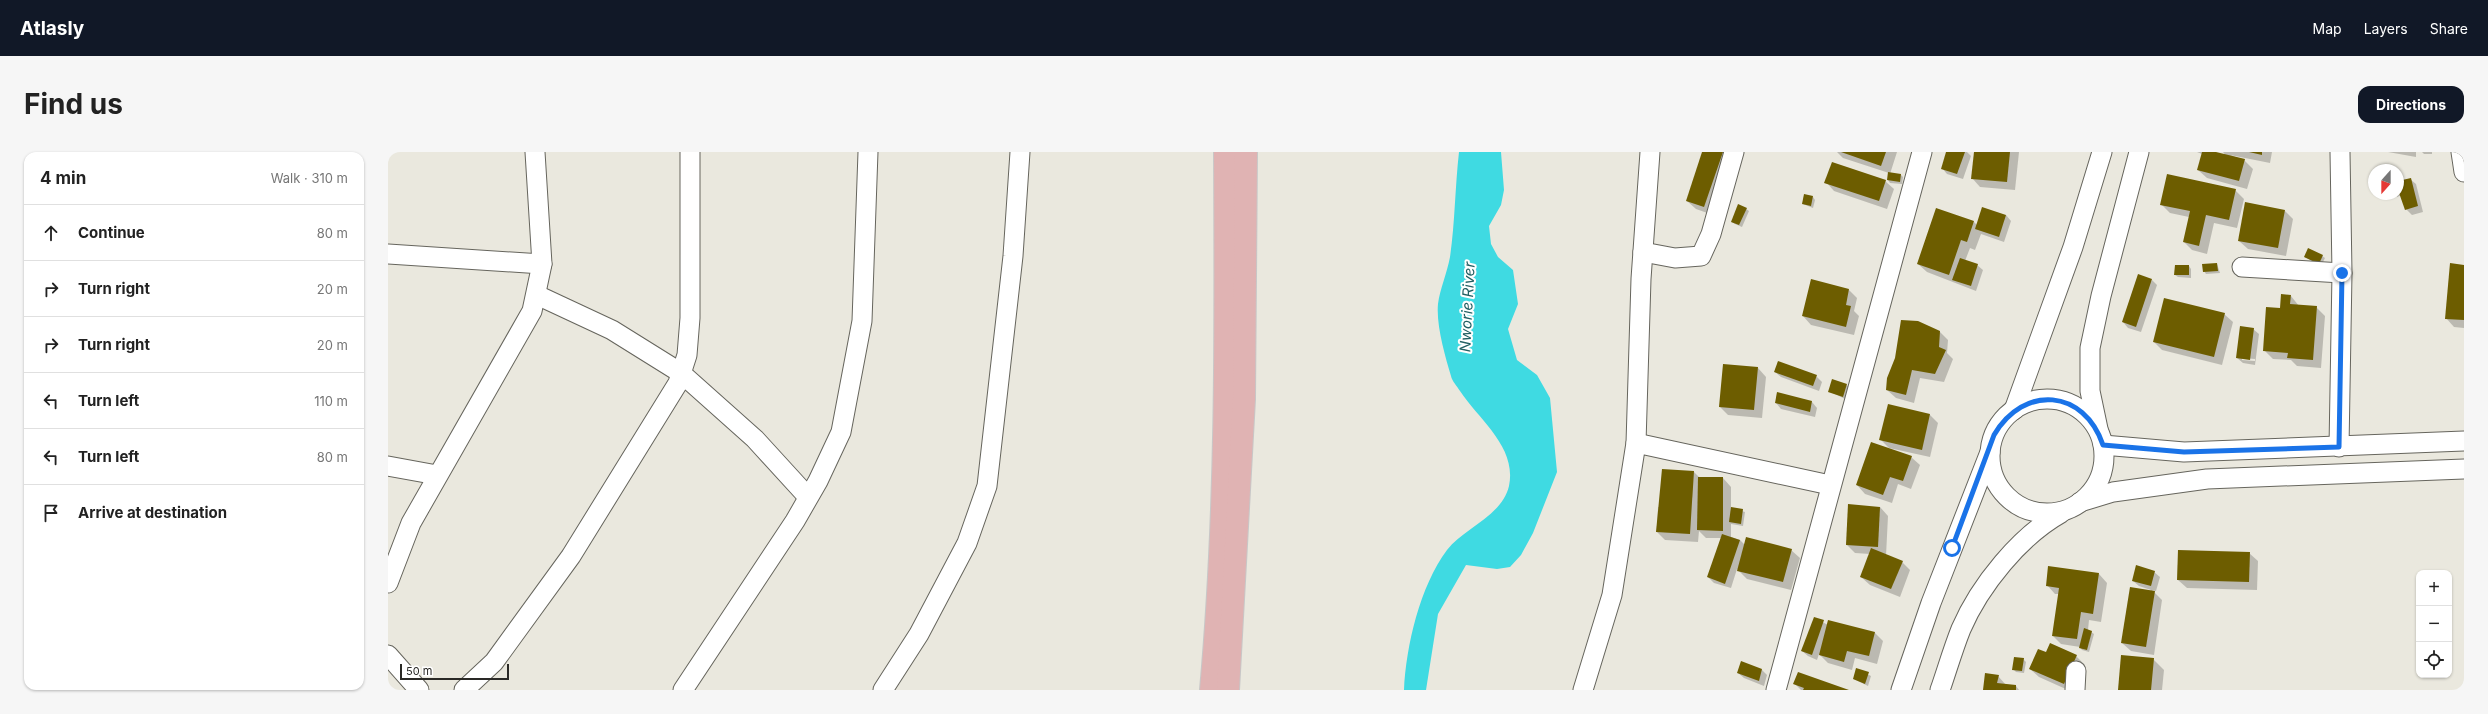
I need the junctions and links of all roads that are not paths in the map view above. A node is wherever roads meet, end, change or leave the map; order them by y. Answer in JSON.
{"nodes":[{"id":1,"x":535,"y":152,"type":"edge"},
{"id":2,"x":690,"y":152,"type":"edge"},
{"id":3,"x":868,"y":152,"type":"edge"},
{"id":4,"x":1020,"y":152,"type":"edge"},
{"id":5,"x":1225,"y":152,"type":"edge"},
{"id":6,"x":1246,"y":152,"type":"edge"},
{"id":7,"x":1650,"y":152,"type":"edge"},
{"id":8,"x":1734,"y":152,"type":"edge"},
{"id":9,"x":1922,"y":152,"type":"edge"},
{"id":10,"x":2102,"y":152,"type":"edge"},
{"id":11,"x":2139,"y":152,"type":"edge"},
{"id":12,"x":2340,"y":152,"type":"edge"},
{"id":13,"x":2461,"y":152,"type":"edge"},
{"id":14,"x":2464,"y":172,"type":"edge"},
{"id":15,"x":1643,"y":252,"type":"junction"},
{"id":16,"x":388,"y":254,"type":"edge"},
{"id":17,"x":542,"y":264,"type":"junction"},
{"id":18,"x":2242,"y":267,"type":"dead end"},
{"id":19,"x":2342,"y":273,"type":"junction"},
{"id":20,"x":537,"y":295,"type":"junction"},
{"id":21,"x":681,"y":373,"type":"junction"},
{"id":22,"x":2014,"y":410,"type":"junction"},
{"id":23,"x":2100,"y":438,"type":"junction"},
{"id":24,"x":2464,"y":441,"type":"edge"},
{"id":25,"x":1636,"y":443,"type":"junction"},
{"id":26,"x":2339,"y":447,"type":"junction"},
{"id":27,"x":1990,"y":451,"type":"junction"},
{"id":28,"x":388,"y":466,"type":"edge"},
{"id":29,"x":2464,"y":470,"type":"edge"},
{"id":30,"x":437,"y":475,"type":"junction"},
{"id":31,"x":1830,"y":484,"type":"junction"},
{"id":32,"x":808,"y":497,"type":"junction"},
{"id":33,"x":2073,"y":506,"type":"junction"},
{"id":34,"x":388,"y":583,"type":"edge"},
{"id":35,"x":388,"y":655,"type":"edge"},
{"id":36,"x":2076,"y":671,"type":"dead end"},
{"id":37,"x":419,"y":690,"type":"edge"},
{"id":38,"x":464,"y":690,"type":"edge"},
{"id":39,"x":683,"y":690,"type":"edge"},
{"id":40,"x":883,"y":690,"type":"edge"},
{"id":41,"x":1211,"y":690,"type":"edge"},
{"id":42,"x":1228,"y":690,"type":"edge"},
{"id":43,"x":1583,"y":690,"type":"edge"},
{"id":44,"x":1776,"y":690,"type":"edge"},
{"id":45,"x":1901,"y":690,"type":"edge"},
{"id":46,"x":1940,"y":690,"type":"edge"},
{"id":47,"x":2075,"y":690,"type":"edge"}],
"edges":[{"from":1,"to":17,"type":"street"},
{"from":2,"to":21,"type":"street"},
{"from":3,"to":32,"type":"street"},
{"from":4,"to":40,"type":"street"},
{"from":5,"to":41,"type":"main road"},
{"from":6,"to":42,"type":"main road"},
{"from":7,"to":15,"type":"street"},
{"from":8,"to":15,"type":"street"},
{"from":9,"to":31,"type":"street"},
{"from":10,"to":22,"type":"street"},
{"from":11,"to":23,"type":"street"},
{"from":12,"to":19,"type":"street"},
{"from":13,"to":14,"type":"street"},
{"from":15,"to":25,"type":"street"},
{"from":16,"to":17,"type":"street"},
{"from":17,"to":20,"type":"street"},
{"from":18,"to":19,"type":"street"},
{"from":19,"to":26,"type":"street"},
{"from":20,"to":21,"type":"street"},
{"from":20,"to":30,"type":"street"},
{"from":21,"to":32,"type":"street"},
{"from":21,"to":38,"type":"street"},
{"from":22,"to":23,"type":"street"},
{"from":22,"to":27,"type":"street"},
{"from":23,"to":26,"type":"street"},
{"from":23,"to":33,"type":"street"},
{"from":24,"to":26,"type":"street"},
{"from":25,"to":31,"type":"street"},
{"from":25,"to":43,"type":"street"},
{"from":27,"to":33,"type":"street"},
{"from":27,"to":45,"type":"street"},
{"from":28,"to":30,"type":"street"},
{"from":29,"to":33,"type":"street"},
{"from":30,"to":34,"type":"street"},
{"from":31,"to":44,"type":"street"},
{"from":32,"to":39,"type":"street"},
{"from":33,"to":46,"type":"street"},
{"from":35,"to":37,"type":"street"},
{"from":36,"to":47,"type":"street"}]}
